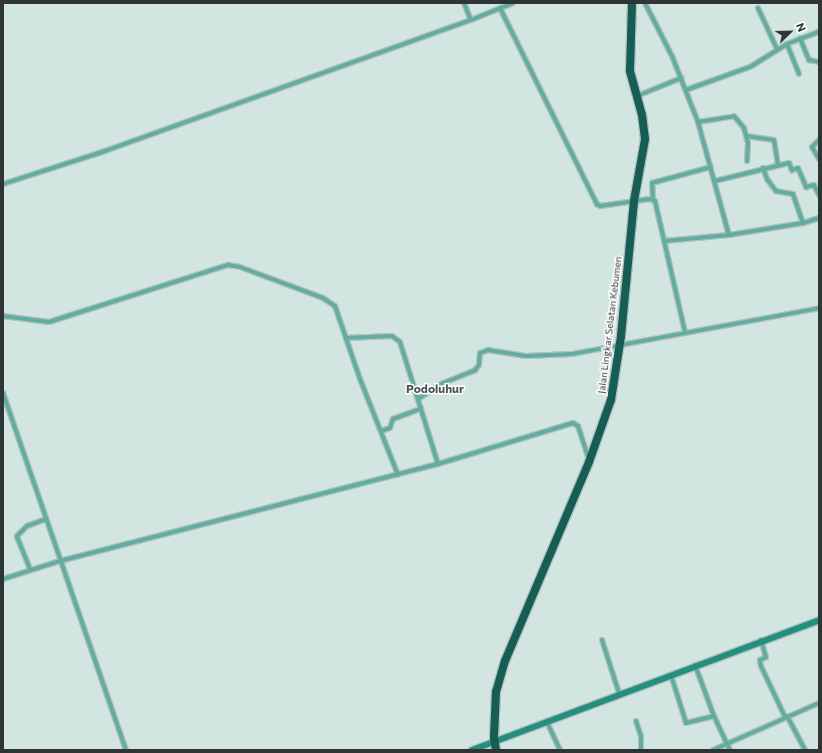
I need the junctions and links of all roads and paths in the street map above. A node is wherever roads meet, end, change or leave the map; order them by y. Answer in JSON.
{"nodes":[{"id":1,"x":464,"y":3,"type":"edge"},
{"id":2,"x":513,"y":3,"type":"edge"},
{"id":3,"x":632,"y":3,"type":"edge"},
{"id":4,"x":645,"y":3,"type":"edge"},
{"id":5,"x":500,"y":8,"type":"junction"},
{"id":6,"x":758,"y":8,"type":"dead end"},
{"id":7,"x":471,"y":20,"type":"junction"},
{"id":8,"x":819,"y":32,"type":"edge"},
{"id":9,"x":800,"y":38,"type":"junction"},
{"id":10,"x":787,"y":44,"type":"junction"},
{"id":11,"x":778,"y":49,"type":"junction"},
{"id":12,"x":819,"y":62,"type":"edge"},
{"id":13,"x":799,"y":74,"type":"dead end"},
{"id":14,"x":681,"y":78,"type":"junction"},
{"id":15,"x":686,"y":90,"type":"junction"},
{"id":16,"x":636,"y":97,"type":"junction"},
{"id":17,"x":698,"y":122,"type":"junction"},
{"id":18,"x":746,"y":136,"type":"junction"},
{"id":19,"x":819,"y":140,"type":"edge"},
{"id":20,"x":819,"y":159,"type":"edge"},
{"id":21,"x":747,"y":161,"type":"dead end"},
{"id":22,"x":778,"y":165,"type":"junction"},
{"id":23,"x":711,"y":167,"type":"junction"},
{"id":24,"x":763,"y":168,"type":"junction"},
{"id":25,"x":715,"y":181,"type":"junction"},
{"id":26,"x":3,"y":184,"type":"edge"},
{"id":27,"x":819,"y":195,"type":"edge"},
{"id":28,"x":653,"y":200,"type":"junction"},
{"id":29,"x":634,"y":201,"type":"junction"},
{"id":30,"x":819,"y":218,"type":"edge"},
{"id":31,"x":803,"y":224,"type":"junction"},
{"id":32,"x":729,"y":235,"type":"junction"},
{"id":33,"x":664,"y":241,"type":"junction"},
{"id":34,"x":819,"y":308,"type":"edge"},
{"id":35,"x":3,"y":316,"type":"edge"},
{"id":36,"x":685,"y":330,"type":"junction"},
{"id":37,"x":346,"y":338,"type":"junction"},
{"id":38,"x":620,"y":342,"type":"junction"},
{"id":39,"x":3,"y":392,"type":"edge"},
{"id":40,"x":418,"y":399,"type":"junction"},
{"id":41,"x":421,"y":408,"type":"junction"},
{"id":42,"x":381,"y":431,"type":"junction"},
{"id":43,"x":589,"y":462,"type":"junction"},
{"id":44,"x":438,"y":464,"type":"junction"},
{"id":45,"x":398,"y":475,"type":"junction"},
{"id":46,"x":46,"y":519,"type":"junction"},
{"id":47,"x":60,"y":561,"type":"junction"},
{"id":48,"x":30,"y":569,"type":"junction"},
{"id":49,"x":3,"y":579,"type":"edge"},
{"id":50,"x":819,"y":620,"type":"edge"},
{"id":51,"x":602,"y":640,"type":"dead end"},
{"id":52,"x":761,"y":640,"type":"junction"},
{"id":53,"x":695,"y":665,"type":"junction"},
{"id":54,"x":671,"y":674,"type":"junction"},
{"id":55,"x":619,"y":693,"type":"junction"},
{"id":56,"x":819,"y":703,"type":"edge"},
{"id":57,"x":714,"y":716,"type":"junction"},
{"id":58,"x":786,"y":716,"type":"junction"},
{"id":59,"x":636,"y":721,"type":"dead end"},
{"id":60,"x":547,"y":722,"type":"junction"},
{"id":61,"x":494,"y":739,"type":"junction"},
{"id":62,"x":727,"y":744,"type":"junction"},
{"id":63,"x":126,"y":750,"type":"edge"},
{"id":64,"x":472,"y":750,"type":"edge"},
{"id":65,"x":496,"y":750,"type":"edge"},
{"id":66,"x":560,"y":750,"type":"edge"},
{"id":67,"x":641,"y":750,"type":"edge"},
{"id":68,"x":713,"y":750,"type":"edge"},
{"id":69,"x":730,"y":750,"type":"edge"},
{"id":70,"x":805,"y":750,"type":"edge"}],
"edges":[{"from":1,"to":7,"type":"street"},
{"from":2,"to":5,"type":"street"},
{"from":3,"to":16,"type":"highway","name":"Jalan Lingkar Selatan Kebumen"},
{"from":4,"to":14,"type":"street"},
{"from":5,"to":7,"type":"street"},
{"from":5,"to":29,"type":"street"},
{"from":6,"to":11,"type":"street"},
{"from":7,"to":26,"type":"street"},
{"from":8,"to":9,"type":"street"},
{"from":9,"to":10,"type":"street"},
{"from":9,"to":12,"type":"street"},
{"from":10,"to":11,"type":"street"},
{"from":10,"to":13,"type":"street"},
{"from":11,"to":15,"type":"street"},
{"from":14,"to":15,"type":"street"},
{"from":14,"to":16,"type":"street"},
{"from":15,"to":17,"type":"street"},
{"from":16,"to":29,"type":"highway","name":"Jalan Lingkar Selatan Kebumen"},
{"from":17,"to":18,"type":"street"},
{"from":17,"to":23,"type":"street"},
{"from":18,"to":21,"type":"street"},
{"from":18,"to":22,"type":"street"},
{"from":19,"to":20,"type":"street"},
{"from":22,"to":24,"type":"street"},
{"from":22,"to":27,"type":"street"},
{"from":23,"to":25,"type":"street"},
{"from":23,"to":28,"type":"street"},
{"from":24,"to":25,"type":"street"},
{"from":24,"to":31,"type":"street"},
{"from":25,"to":32,"type":"street"},
{"from":28,"to":29,"type":"street"},
{"from":28,"to":33,"type":"street"},
{"from":29,"to":38,"type":"highway","name":"Jalan Lingkar Selatan Kebumen"},
{"from":30,"to":31,"type":"street"},
{"from":31,"to":32,"type":"street"},
{"from":32,"to":33,"type":"street"},
{"from":33,"to":36,"type":"street"},
{"from":34,"to":36,"type":"street"},
{"from":35,"to":37,"type":"street"},
{"from":36,"to":38,"type":"street"},
{"from":37,"to":40,"type":"street"},
{"from":37,"to":42,"type":"street"},
{"from":38,"to":40,"type":"street"},
{"from":38,"to":43,"type":"highway","name":"Jalan Lingkar Selatan Kebumen"},
{"from":39,"to":46,"type":"street"},
{"from":40,"to":41,"type":"street"},
{"from":41,"to":42,"type":"street"},
{"from":41,"to":44,"type":"street"},
{"from":42,"to":45,"type":"street"},
{"from":43,"to":44,"type":"street"},
{"from":43,"to":61,"type":"highway","name":"Jalan Lingkar Selatan Kebumen"},
{"from":44,"to":45,"type":"street"},
{"from":45,"to":47,"type":"street"},
{"from":46,"to":47,"type":"street"},
{"from":46,"to":48,"type":"street"},
{"from":47,"to":48,"type":"street"},
{"from":47,"to":63,"type":"street"},
{"from":48,"to":49,"type":"street"},
{"from":50,"to":52,"type":"street"},
{"from":51,"to":55,"type":"street"},
{"from":52,"to":53,"type":"street"},
{"from":52,"to":58,"type":"street"},
{"from":53,"to":54,"type":"street"},
{"from":53,"to":57,"type":"street"},
{"from":54,"to":55,"type":"street"},
{"from":54,"to":57,"type":"street"},
{"from":55,"to":60,"type":"street"},
{"from":56,"to":58,"type":"street"},
{"from":57,"to":62,"type":"street"},
{"from":58,"to":62,"type":"street"},
{"from":58,"to":70,"type":"street"},
{"from":59,"to":67,"type":"street"},
{"from":60,"to":61,"type":"street"},
{"from":60,"to":66,"type":"street"},
{"from":61,"to":64,"type":"street"},
{"from":61,"to":65,"type":"highway","name":"Jalan Lingkar Selatan Kebumen"},
{"from":62,"to":68,"type":"street"},
{"from":62,"to":69,"type":"street"}]}
